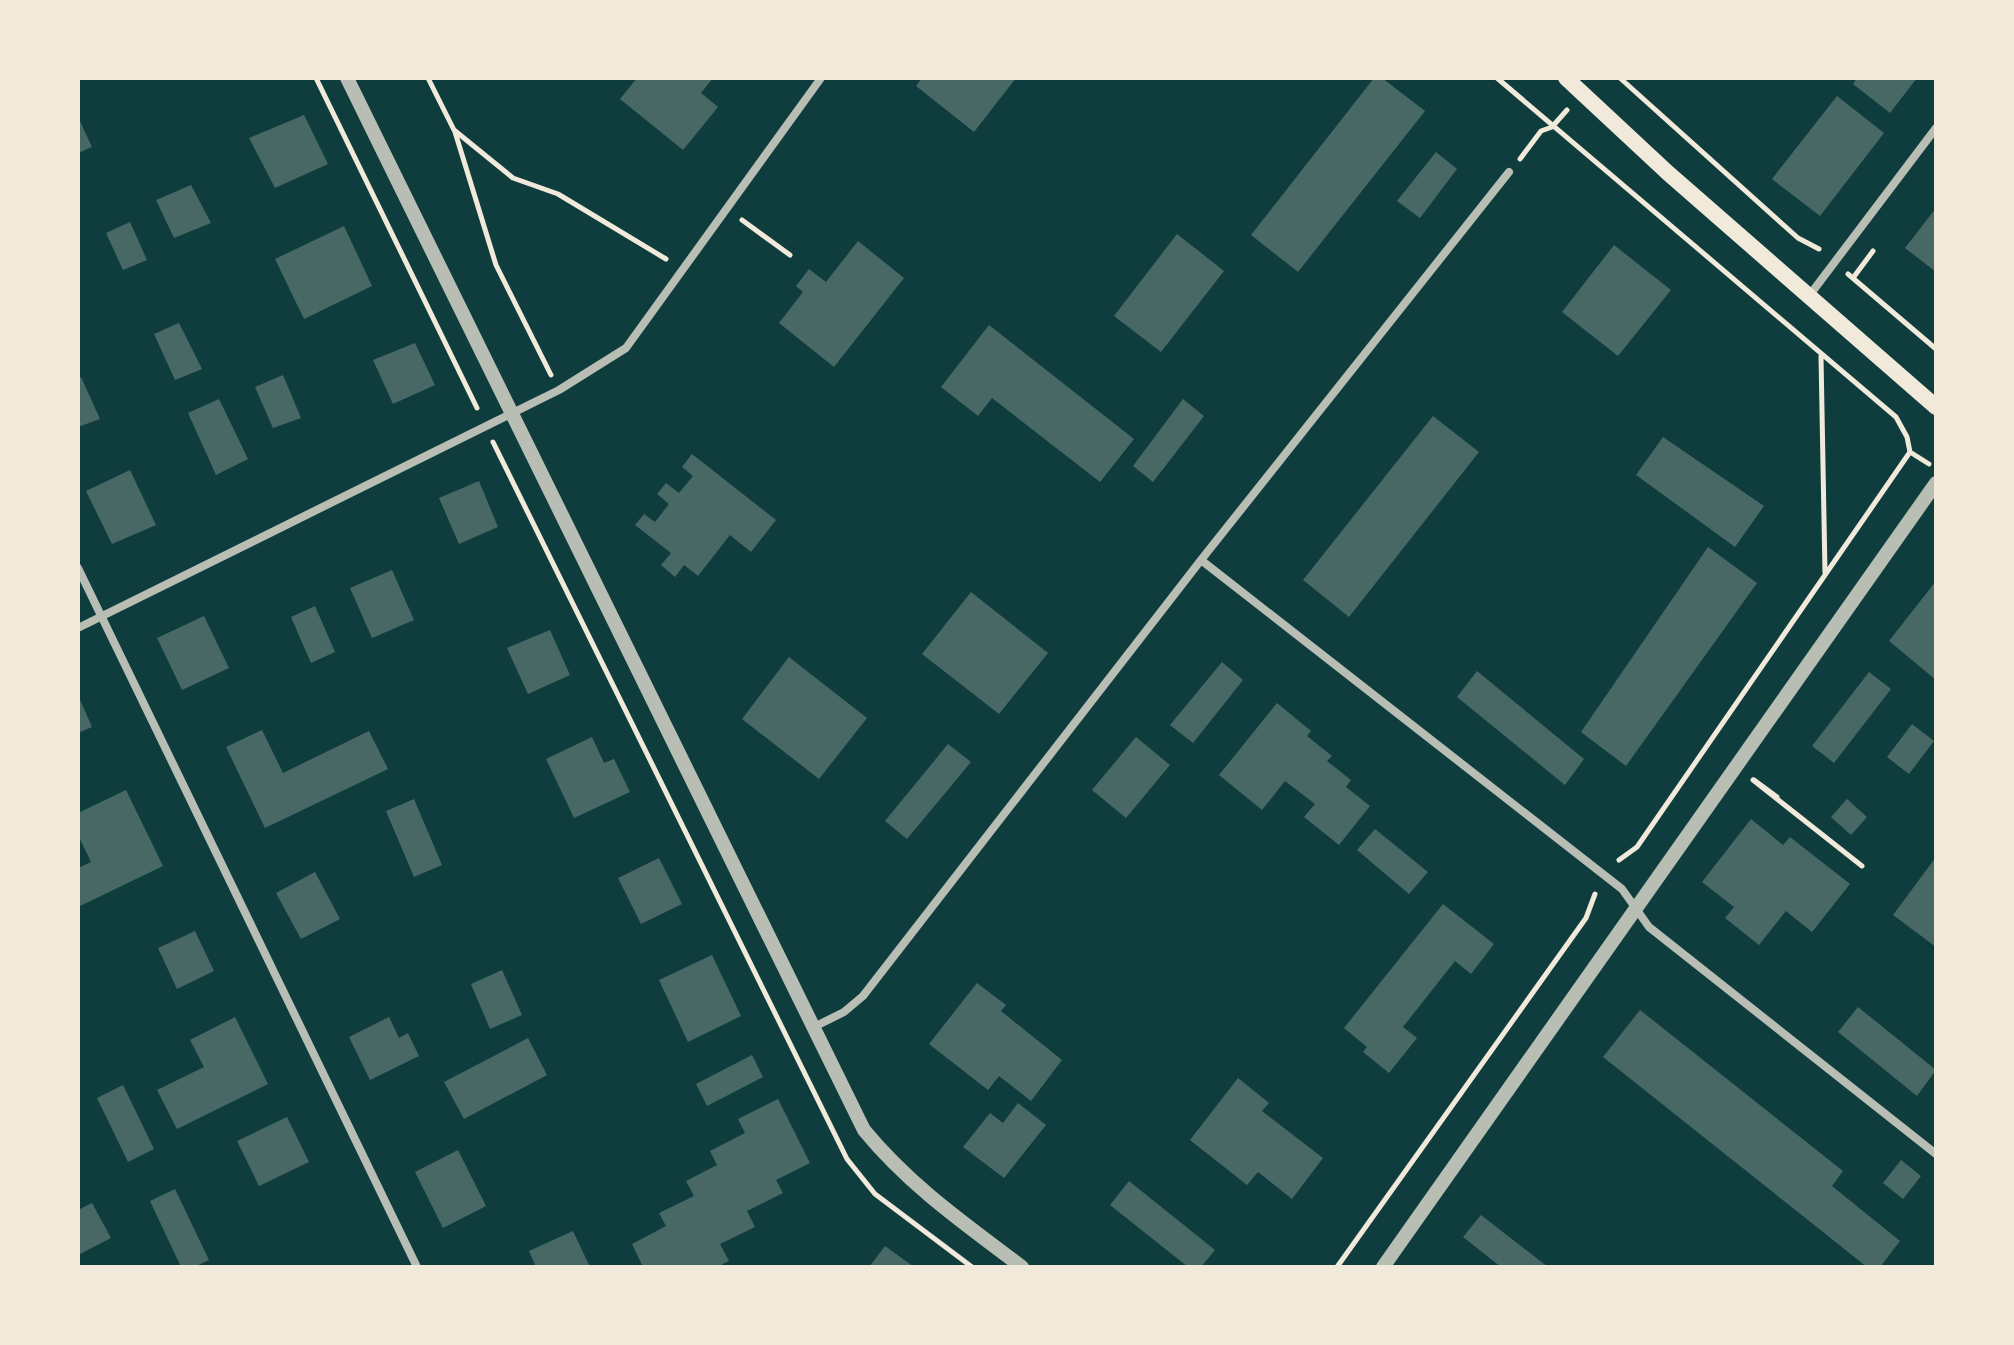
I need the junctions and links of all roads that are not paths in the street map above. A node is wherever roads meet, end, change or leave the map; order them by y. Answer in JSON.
{"nodes":[{"id":1,"x":347,"y":78,"type":"edge"},
{"id":2,"x":821,"y":78,"type":"edge"},
{"id":3,"x":1566,"y":78,"type":"edge"},
{"id":4,"x":1936,"y":128,"type":"edge"},
{"id":5,"x":1509,"y":172,"type":"road end"},
{"id":6,"x":1809,"y":296,"type":"junction"},
{"id":7,"x":1936,"y":407,"type":"edge"},
{"id":8,"x":512,"y":413,"type":"junction"},
{"id":9,"x":1936,"y":483,"type":"edge"},
{"id":10,"x":1201,"y":560,"type":"junction"},
{"id":11,"x":78,"y":568,"type":"edge"},
{"id":12,"x":101,"y":617,"type":"junction"},
{"id":13,"x":78,"y":628,"type":"edge"},
{"id":14,"x":1634,"y":907,"type":"junction"},
{"id":15,"x":811,"y":1028,"type":"junction"},
{"id":16,"x":1936,"y":1154,"type":"edge"},
{"id":17,"x":417,"y":1267,"type":"edge"},
{"id":18,"x":1022,"y":1267,"type":"edge"},
{"id":19,"x":1383,"y":1267,"type":"edge"}],
"edges":[{"from":1,"to":8,"type":"street"},
{"from":2,"to":8,"type":"street"},
{"from":3,"to":6,"type":"main road"},
{"from":4,"to":6,"type":"street"},
{"from":5,"to":10,"type":"street"},
{"from":6,"to":7,"type":"main road"},
{"from":8,"to":12,"type":"street"},
{"from":8,"to":15,"type":"street"},
{"from":9,"to":14,"type":"street"},
{"from":10,"to":14,"type":"street"},
{"from":10,"to":15,"type":"street"},
{"from":11,"to":12,"type":"street"},
{"from":12,"to":13,"type":"street"},
{"from":12,"to":17,"type":"street"},
{"from":14,"to":16,"type":"street"},
{"from":14,"to":19,"type":"street"},
{"from":15,"to":18,"type":"street"}]}
